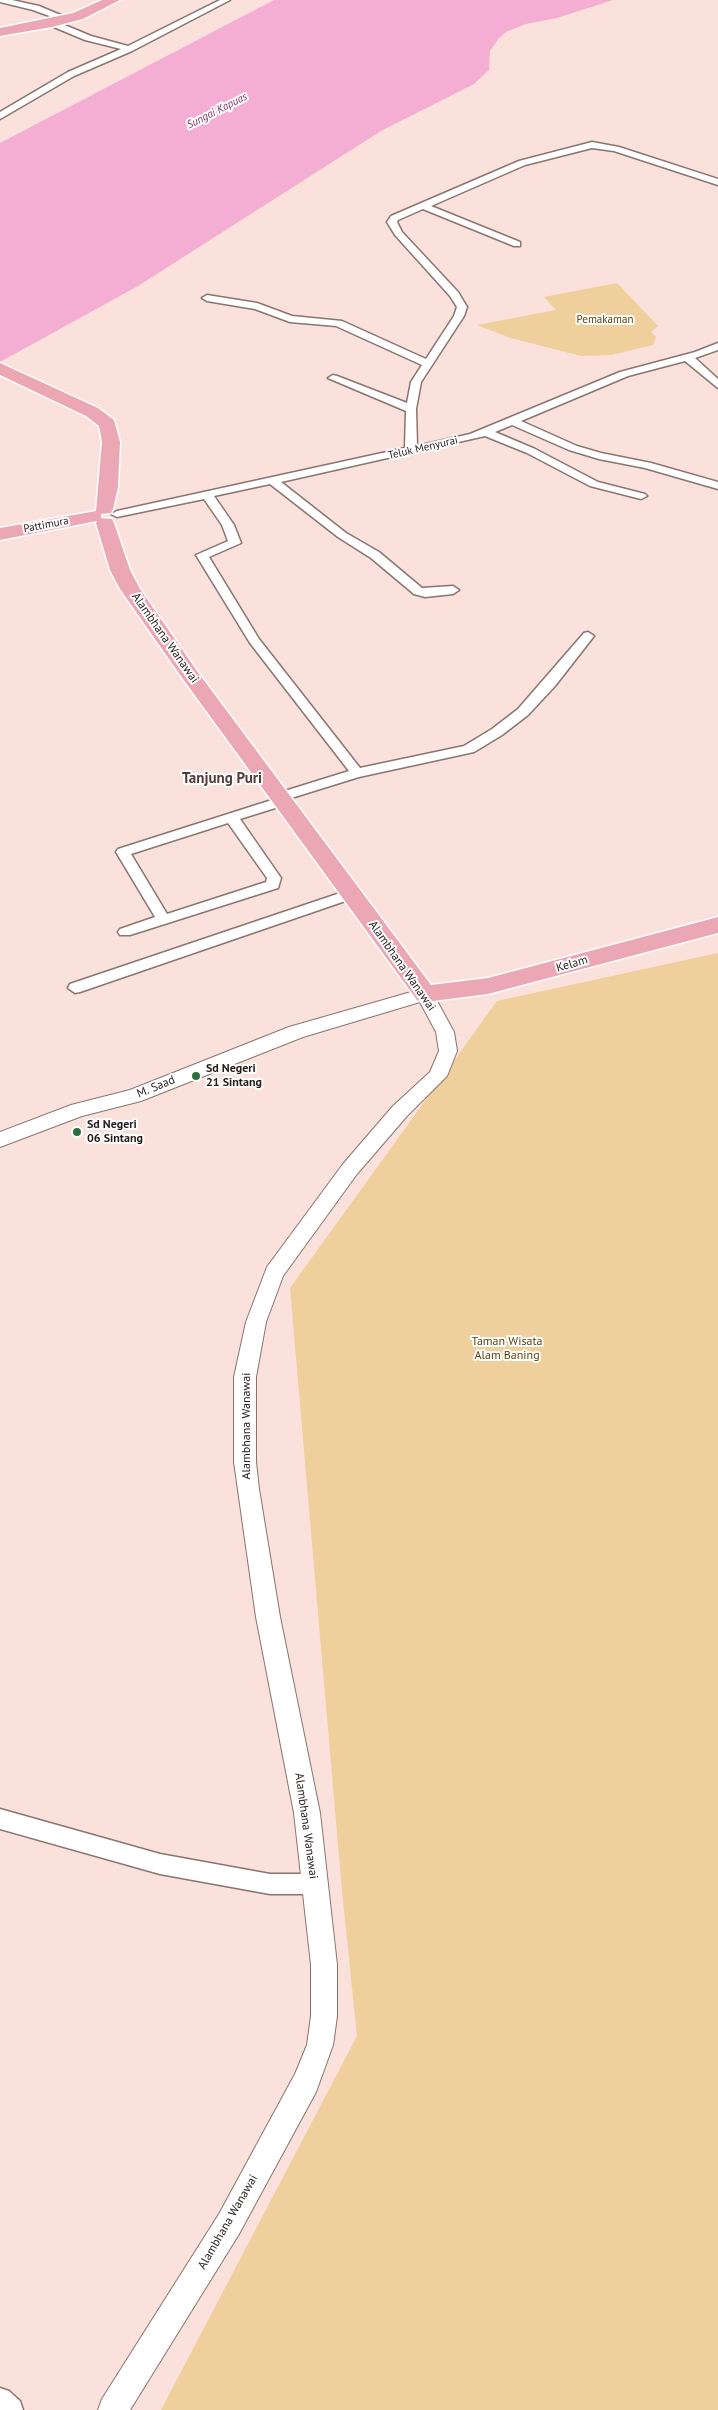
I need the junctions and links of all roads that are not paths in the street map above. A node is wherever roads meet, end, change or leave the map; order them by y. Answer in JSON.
{"nodes":[{"id":1,"x":2,"y":0,"type":"edge"},
{"id":2,"x":113,"y":0,"type":"edge"},
{"id":3,"x":226,"y":0,"type":"edge"},
{"id":4,"x":66,"y":19,"type":"junction"},
{"id":5,"x":52,"y":23,"type":"junction"},
{"id":6,"x":0,"y":32,"type":"edge"},
{"id":7,"x":129,"y":49,"type":"junction"},
{"id":8,"x":0,"y":116,"type":"edge"},
{"id":9,"x":718,"y":182,"type":"edge"},
{"id":10,"x":423,"y":206,"type":"junction"},
{"id":11,"x":517,"y":244,"type":"dead end"},
{"id":12,"x":207,"y":298,"type":"dead end"},
{"id":13,"x":718,"y":346,"type":"edge"},
{"id":14,"x":687,"y":357,"type":"junction"},
{"id":15,"x":426,"y":363,"type":"junction"},
{"id":16,"x":0,"y":368,"type":"edge"},
{"id":17,"x":333,"y":378,"type":"dead end"},
{"id":18,"x":718,"y":385,"type":"edge"},
{"id":19,"x":411,"y":409,"type":"junction"},
{"id":20,"x":513,"y":421,"type":"junction"},
{"id":21,"x":486,"y":432,"type":"junction"},
{"id":22,"x":411,"y":451,"type":"junction"},
{"id":23,"x":271,"y":480,"type":"junction"},
{"id":24,"x":718,"y":486,"type":"edge"},
{"id":25,"x":207,"y":495,"type":"junction"},
{"id":26,"x":641,"y":496,"type":"dead end"},
{"id":27,"x":105,"y":516,"type":"junction"},
{"id":28,"x":0,"y":534,"type":"edge"},
{"id":29,"x":453,"y":590,"type":"dead end"},
{"id":30,"x":588,"y":636,"type":"dead end"},
{"id":31,"x":357,"y":773,"type":"junction"},
{"id":32,"x":281,"y":799,"type":"junction"},
{"id":33,"x":231,"y":817,"type":"junction"},
{"id":34,"x":352,"y":894,"type":"junction"},
{"id":35,"x":164,"y":920,"type":"junction"},
{"id":36,"x":718,"y":925,"type":"edge"},
{"id":37,"x":125,"y":932,"type":"dead end"},
{"id":38,"x":75,"y":988,"type":"dead end"},
{"id":39,"x":425,"y":994,"type":"junction"},
{"id":40,"x":0,"y":1140,"type":"edge"},
{"id":41,"x":0,"y":1819,"type":"edge"},
{"id":42,"x":314,"y":1884,"type":"junction"},
{"id":43,"x":0,"y":2400,"type":"edge"},
{"id":44,"x":12,"y":2410,"type":"edge"},
{"id":45,"x":113,"y":2410,"type":"edge"}],
"edges":[{"from":1,"to":4,"type":"street"},
{"from":2,"to":4,"type":"main road"},
{"from":3,"to":7,"type":"street"},
{"from":4,"to":5,"type":"main road"},
{"from":5,"to":6,"type":"main road"},
{"from":5,"to":7,"type":"street"},
{"from":7,"to":8,"type":"street"},
{"from":9,"to":10,"type":"street"},
{"from":10,"to":11,"type":"street"},
{"from":10,"to":15,"type":"street"},
{"from":12,"to":15,"type":"street"},
{"from":13,"to":14,"type":"street","name":"Teluk Menyurai"},
{"from":14,"to":18,"type":"street"},
{"from":14,"to":20,"type":"street","name":"Teluk Menyurai"},
{"from":15,"to":19,"type":"street"},
{"from":16,"to":27,"type":"main road","name":"Alambhana Wanawai"},
{"from":17,"to":19,"type":"street"},
{"from":19,"to":22,"type":"street"},
{"from":20,"to":21,"type":"street","name":"Teluk Menyurai"},
{"from":20,"to":24,"type":"street"},
{"from":21,"to":22,"type":"street","name":"Teluk Menyurai"},
{"from":21,"to":26,"type":"street"},
{"from":22,"to":23,"type":"street","name":"Teluk Menyurai"},
{"from":23,"to":25,"type":"street","name":"Teluk Menyurai"},
{"from":23,"to":29,"type":"street"},
{"from":25,"to":27,"type":"street","name":"Teluk Menyurai"},
{"from":25,"to":31,"type":"street"},
{"from":27,"to":28,"type":"main road","name":"Pattimura"},
{"from":27,"to":32,"type":"main road","name":"Alambhana Wanawai"},
{"from":30,"to":31,"type":"street"},
{"from":31,"to":32,"type":"street"},
{"from":32,"to":33,"type":"street"},
{"from":32,"to":34,"type":"main road","name":"Alambhana Wanawai"},
{"from":33,"to":35,"type":"street"},
{"from":33,"to":35,"type":"street"},
{"from":34,"to":38,"type":"street"},
{"from":34,"to":39,"type":"main road","name":"Alambhana Wanawai"},
{"from":35,"to":37,"type":"street"},
{"from":36,"to":39,"type":"main road","name":"Kelam"},
{"from":39,"to":40,"type":"street","name":"M. Saad"},
{"from":39,"to":42,"type":"street","name":"Alambhana Wanawai"},
{"from":41,"to":42,"type":"street"},
{"from":42,"to":45,"type":"street","name":"Alambhana Wanawai"},
{"from":43,"to":44,"type":"street"}]}
